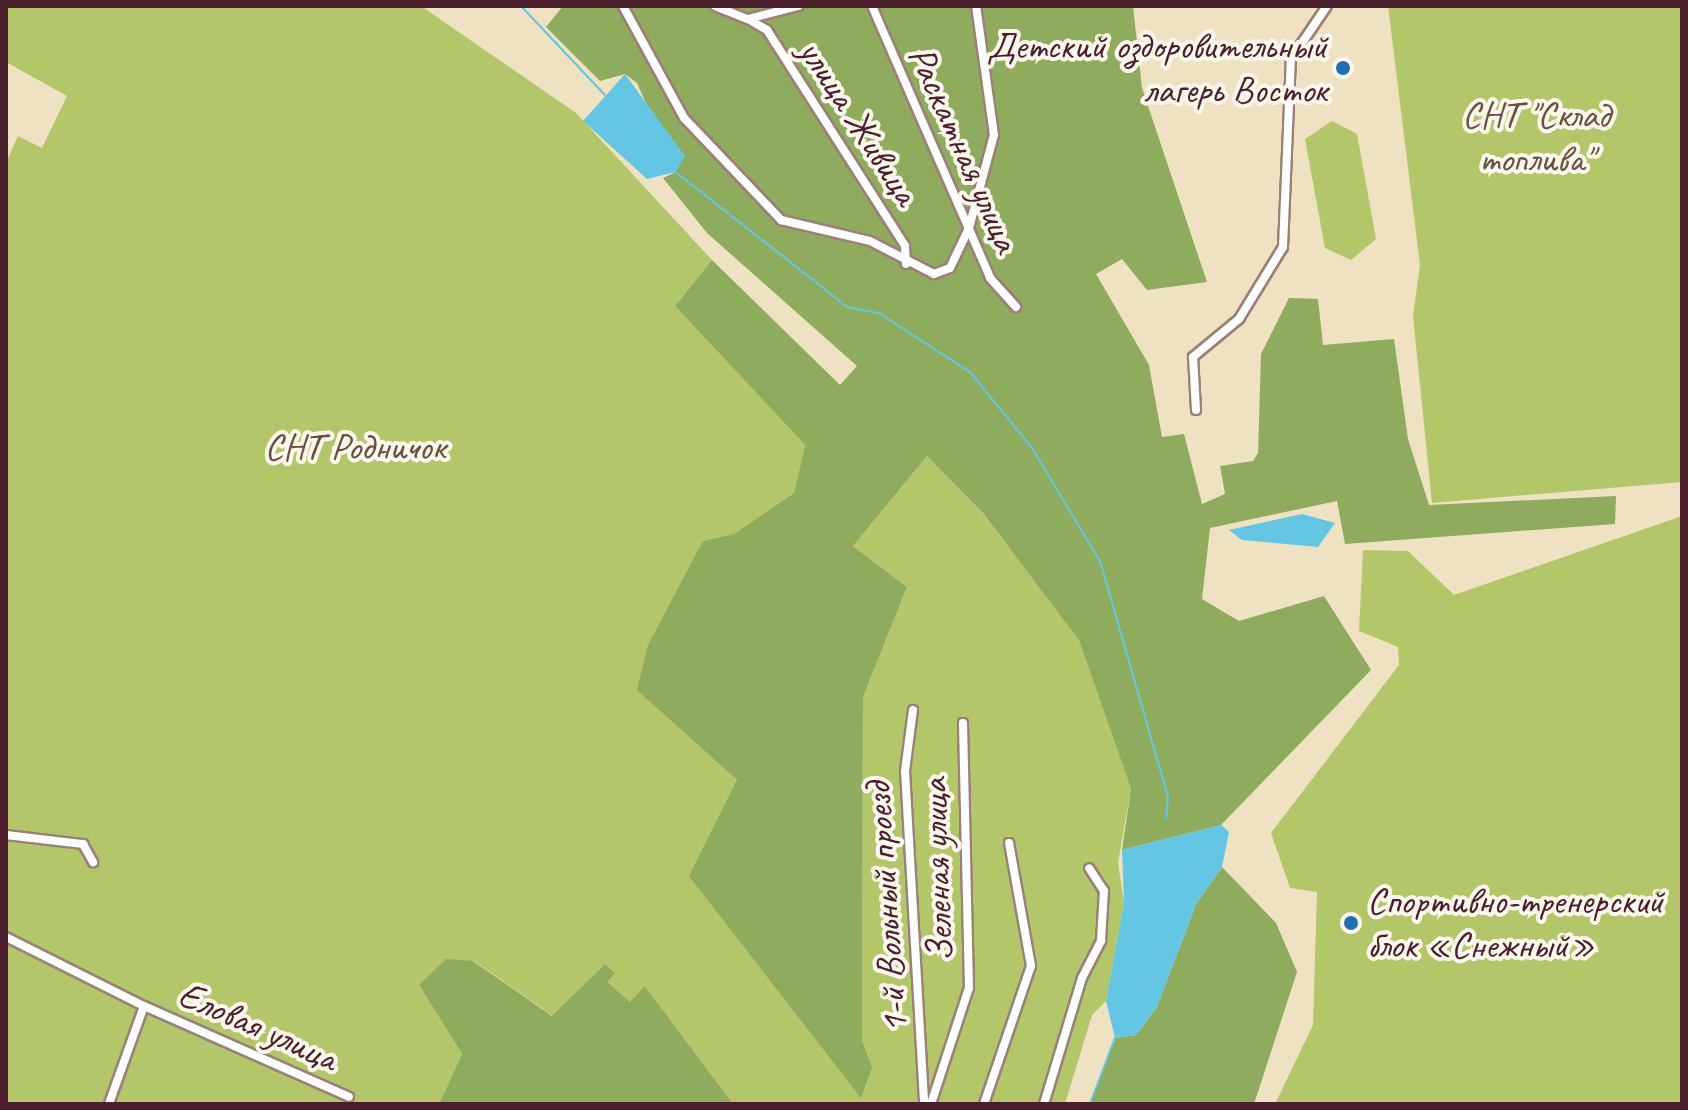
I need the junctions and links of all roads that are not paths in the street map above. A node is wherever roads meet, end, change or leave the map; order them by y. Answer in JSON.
{"nodes":[{"id":1,"x":623,"y":6,"type":"edge"},
{"id":2,"x":715,"y":6,"type":"edge"},
{"id":3,"x":798,"y":6,"type":"edge"},
{"id":4,"x":872,"y":6,"type":"edge"},
{"id":5,"x":976,"y":6,"type":"edge"},
{"id":6,"x":1327,"y":6,"type":"edge"},
{"id":7,"x":748,"y":19,"type":"junction"},
{"id":8,"x":969,"y":228,"type":"junction"},
{"id":9,"x":906,"y":264,"type":"junction"},
{"id":10,"x":1016,"y":307,"type":"dead end"},
{"id":11,"x":1196,"y":410,"type":"dead end"},
{"id":12,"x":913,"y":710,"type":"dead end"},
{"id":13,"x":963,"y":723,"type":"dead end"},
{"id":14,"x":6,"y":835,"type":"edge"},
{"id":15,"x":1009,"y":843,"type":"dead end"},
{"id":16,"x":93,"y":862,"type":"dead end"},
{"id":17,"x":1089,"y":868,"type":"dead end"},
{"id":18,"x":6,"y":937,"type":"edge"},
{"id":19,"x":144,"y":1006,"type":"junction"},
{"id":20,"x":349,"y":1097,"type":"dead end"},
{"id":21,"x":109,"y":1104,"type":"edge"},
{"id":22,"x":924,"y":1104,"type":"edge"},
{"id":23,"x":931,"y":1104,"type":"edge"},
{"id":24,"x":984,"y":1104,"type":"edge"},
{"id":25,"x":1044,"y":1104,"type":"edge"}],
"edges":[{"from":1,"to":9,"type":"street"},
{"from":2,"to":7,"type":"street"},
{"from":3,"to":7,"type":"street"},
{"from":4,"to":8,"type":"street","name":"Раскатная улица"},
{"from":5,"to":8,"type":"street"},
{"from":6,"to":11,"type":"street"},
{"from":7,"to":9,"type":"street","name":"улица Живица"},
{"from":8,"to":9,"type":"street"},
{"from":8,"to":10,"type":"street","name":"Раскатная улица"},
{"from":12,"to":22,"type":"street","name":"1-й Вольный проезд"},
{"from":13,"to":23,"type":"street","name":"Зеленая улица"},
{"from":14,"to":16,"type":"street"},
{"from":15,"to":24,"type":"street"},
{"from":17,"to":25,"type":"street"},
{"from":18,"to":19,"type":"street","name":"Еловая улица"},
{"from":19,"to":20,"type":"street","name":"Еловая улица"},
{"from":19,"to":21,"type":"street"}]}
